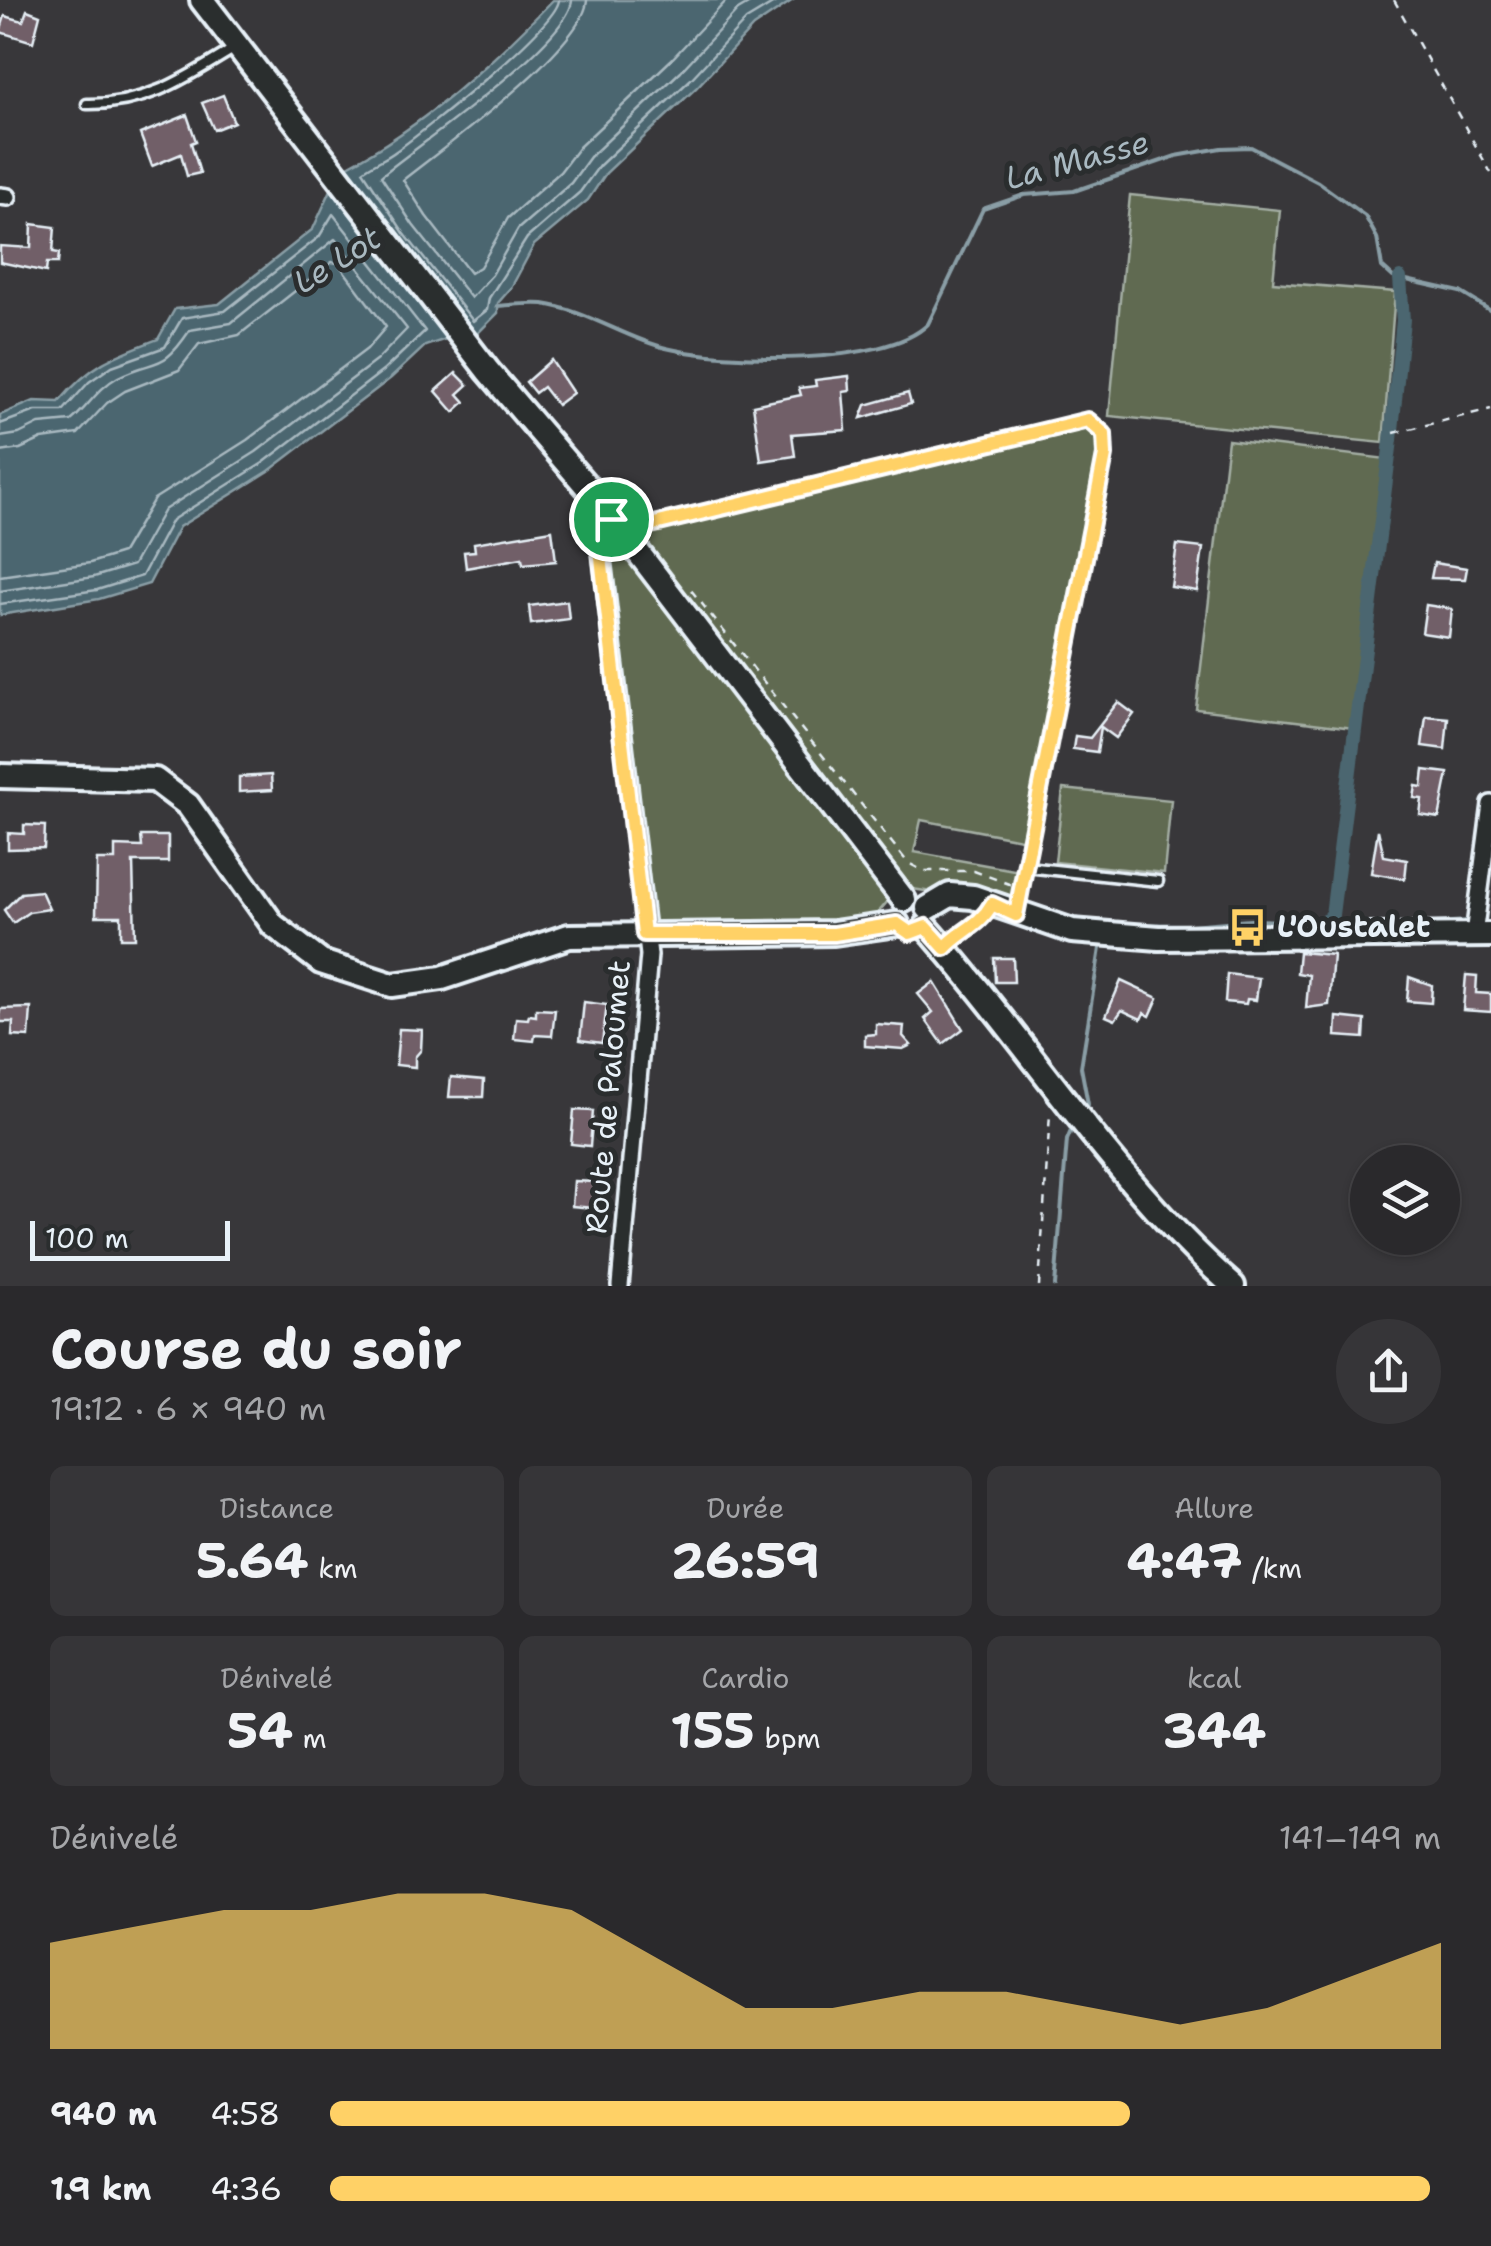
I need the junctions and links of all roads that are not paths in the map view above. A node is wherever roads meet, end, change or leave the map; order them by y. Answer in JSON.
{"nodes":[{"id":1,"x":202,"y":0,"type":"edge"},
{"id":2,"x":237,"y":47,"type":"junction"},
{"id":3,"x":87,"y":104,"type":"dead end"},
{"id":4,"x":594,"y":496,"type":"junction"},
{"id":5,"x":611,"y":519,"type":"junction"},
{"id":6,"x":0,"y":776,"type":"edge"},
{"id":7,"x":1491,"y":804,"type":"edge"},
{"id":8,"x":1026,"y":867,"type":"junction"},
{"id":9,"x":1158,"y":880,"type":"dead end"},
{"id":10,"x":904,"y":900,"type":"junction"},
{"id":11,"x":1016,"y":915,"type":"junction"},
{"id":12,"x":927,"y":917,"type":"junction"},
{"id":13,"x":897,"y":924,"type":"junction"},
{"id":14,"x":1481,"y":928,"type":"edge"},
{"id":15,"x":644,"y":934,"type":"junction"},
{"id":16,"x":620,"y":1286,"type":"edge"},
{"id":17,"x":1233,"y":1286,"type":"edge"}],
"edges":[{"from":1,"to":2,"type":"street"},
{"from":2,"to":3,"type":"lane"},
{"from":2,"to":4,"type":"street"},
{"from":4,"to":5,"type":"street"},
{"from":4,"to":15,"type":"street","name":"Route de Paloumet"},
{"from":5,"to":8,"type":"lane"},
{"from":5,"to":10,"type":"street"},
{"from":6,"to":15,"type":"street"},
{"from":7,"to":14,"type":"street"},
{"from":8,"to":9,"type":"lane"},
{"from":8,"to":11,"type":"lane"},
{"from":10,"to":12,"type":"street"},
{"from":10,"to":13,"type":"street"},
{"from":11,"to":12,"type":"street"},
{"from":11,"to":14,"type":"street"},
{"from":12,"to":13,"type":"street"},
{"from":12,"to":17,"type":"street"},
{"from":13,"to":15,"type":"street"},
{"from":15,"to":16,"type":"street","name":"Route de Paloumet"}]}
